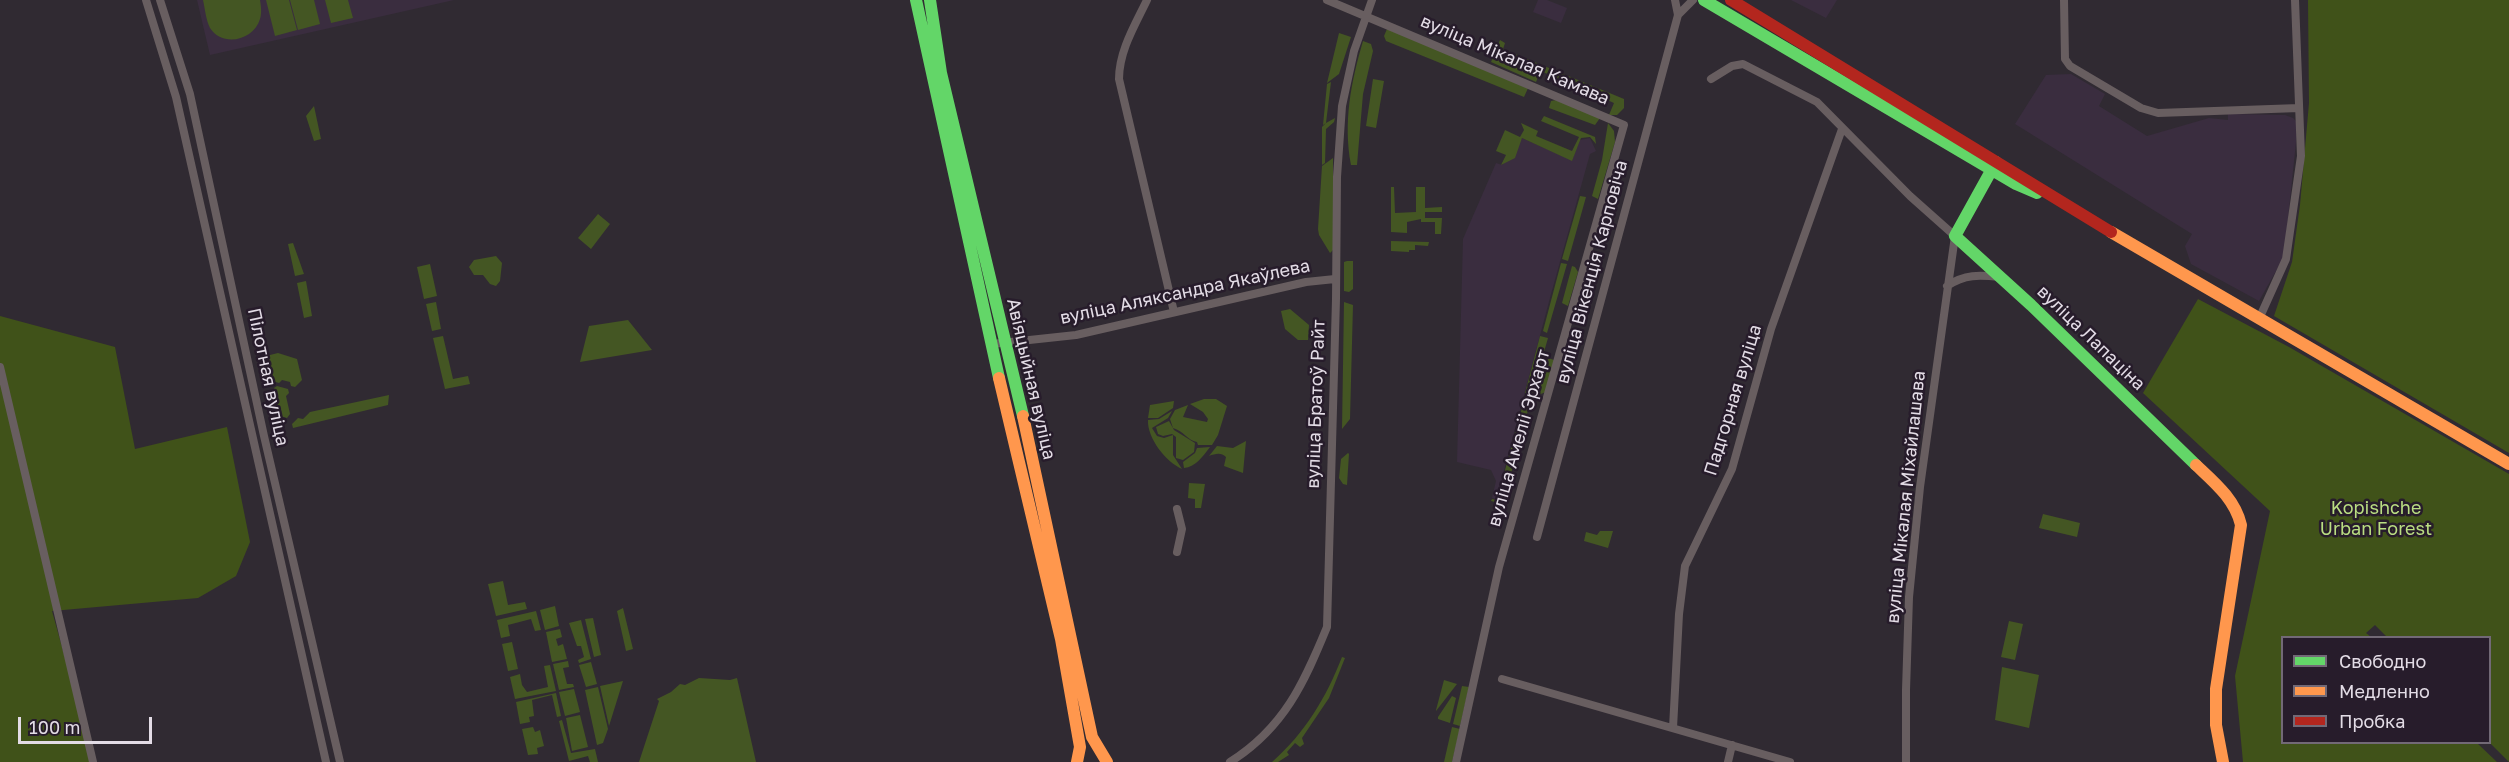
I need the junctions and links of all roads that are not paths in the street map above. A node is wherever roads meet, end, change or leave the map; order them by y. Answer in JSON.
{"nodes":[{"id":1,"x":146,"y":0,"type":"edge"},
{"id":2,"x":160,"y":0,"type":"edge"},
{"id":3,"x":916,"y":0,"type":"edge"},
{"id":4,"x":930,"y":0,"type":"edge"},
{"id":5,"x":1147,"y":0,"type":"edge"},
{"id":6,"x":1327,"y":0,"type":"edge"},
{"id":7,"x":1372,"y":0,"type":"edge"},
{"id":8,"x":1675,"y":0,"type":"edge"},
{"id":9,"x":1693,"y":0,"type":"edge"},
{"id":10,"x":1704,"y":0,"type":"edge"},
{"id":11,"x":1731,"y":0,"type":"edge"},
{"id":12,"x":2064,"y":0,"type":"edge"},
{"id":13,"x":2295,"y":0,"type":"edge"},
{"id":14,"x":1366,"y":15,"type":"junction"},
{"id":15,"x":1678,"y":15,"type":"junction"},
{"id":16,"x":1710,"y":79,"type":"dead end"},
{"id":17,"x":189,"y":93,"type":"junction"},
{"id":18,"x":176,"y":97,"type":"junction"},
{"id":19,"x":2299,"y":108,"type":"junction"},
{"id":20,"x":1624,"y":125,"type":"joint"},
{"id":21,"x":1842,"y":129,"type":"junction"},
{"id":22,"x":1995,"y":165,"type":"junction"},
{"id":23,"x":1955,"y":236,"type":"junction"},
{"id":24,"x":2001,"y":277,"type":"junction"},
{"id":25,"x":1335,"y":279,"type":"junction"},
{"id":26,"x":1947,"y":286,"type":"junction"},
{"id":27,"x":1174,"y":312,"type":"junction"},
{"id":28,"x":2259,"y":319,"type":"junction"},
{"id":29,"x":1007,"y":343,"type":"junction"},
{"id":30,"x":992,"y":344,"type":"junction"},
{"id":31,"x":0,"y":367,"type":"edge"},
{"id":32,"x":264,"y":436,"type":"junction"},
{"id":33,"x":252,"y":439,"type":"junction"},
{"id":34,"x":2509,"y":464,"type":"edge"},
{"id":35,"x":1177,"y":509,"type":"dead end"},
{"id":36,"x":1537,"y":537,"type":"dead end"},
{"id":37,"x":1177,"y":552,"type":"dead end"},
{"id":38,"x":1502,"y":679,"type":"dead end"},
{"id":39,"x":1673,"y":728,"type":"junction"},
{"id":40,"x":1732,"y":745,"type":"junction"},
{"id":41,"x":93,"y":762,"type":"edge"},
{"id":42,"x":326,"y":762,"type":"edge"},
{"id":43,"x":340,"y":762,"type":"edge"},
{"id":44,"x":1077,"y":762,"type":"edge"},
{"id":45,"x":1107,"y":762,"type":"edge"},
{"id":46,"x":1230,"y":762,"type":"edge"},
{"id":47,"x":1456,"y":762,"type":"edge"},
{"id":48,"x":1728,"y":762,"type":"edge"},
{"id":49,"x":1790,"y":762,"type":"edge"},
{"id":50,"x":1906,"y":762,"type":"edge"},
{"id":51,"x":2223,"y":762,"type":"edge"}],
"edges":[{"from":1,"to":18,"type":"street","name":"Пілотная вуліца"},
{"from":2,"to":17,"type":"street","name":"Пілотная вуліца"},
{"from":3,"to":30,"type":"main road","name":"Авіяцыйная вуліца"},
{"from":4,"to":29,"type":"main road","name":"Авіяцыйная вуліца"},
{"from":5,"to":27,"type":"street"},
{"from":6,"to":14,"type":"street","name":"вуліца Мікалая Камава"},
{"from":7,"to":14,"type":"street","name":"вуліца Братоў Райт"},
{"from":8,"to":15,"type":"street"},
{"from":9,"to":15,"type":"street"},
{"from":10,"to":22,"type":"main road"},
{"from":11,"to":22,"type":"main road"},
{"from":12,"to":19,"type":"street"},
{"from":13,"to":19,"type":"street"},
{"from":14,"to":20,"type":"street","name":"вуліца Мікалая Камава"},
{"from":14,"to":25,"type":"street","name":"вуліца Братоў Райт"},
{"from":15,"to":36,"type":"street","name":"вуліца Вікенція Карповіча"},
{"from":16,"to":21,"type":"street","name":"вуліца Лапаціна"},
{"from":17,"to":18,"type":"street"},
{"from":17,"to":32,"type":"street","name":"Пілотная вуліца"},
{"from":18,"to":33,"type":"street","name":"Пілотная вуліца"},
{"from":19,"to":28,"type":"street"},
{"from":20,"to":47,"type":"street","name":"вуліца Амеліі Эрхарт"},
{"from":21,"to":23,"type":"street","name":"вуліца Лапаціна"},
{"from":21,"to":39,"type":"street","name":"Падгорная вуліца"},
{"from":22,"to":23,"type":"main road"},
{"from":22,"to":28,"type":"main road"},
{"from":23,"to":24,"type":"main road","name":"вуліца Лапаціна"},
{"from":23,"to":26,"type":"street","name":"вуліца Мікалая Міхайлашава"},
{"from":24,"to":26,"type":"street"},
{"from":24,"to":51,"type":"main road","name":"вуліца Лапаціна"},
{"from":25,"to":27,"type":"street","name":"вуліца Аляксандра Якаўлева"},
{"from":25,"to":46,"type":"street","name":"вуліца Братоў Райт"},
{"from":26,"to":50,"type":"street","name":"вуліца Мікалая Міхайлашава"},
{"from":27,"to":29,"type":"street","name":"вуліца Аляксандра Якаўлева"},
{"from":28,"to":34,"type":"main road"},
{"from":29,"to":30,"type":"street","name":"вуліца Аляксандра Якаўлева"},
{"from":29,"to":45,"type":"main road","name":"Авіяцыйная вуліца"},
{"from":30,"to":44,"type":"main road","name":"Авіяцыйная вуліца"},
{"from":31,"to":41,"type":"street"},
{"from":32,"to":33,"type":"street"},
{"from":32,"to":43,"type":"street","name":"Пілотная вуліца"},
{"from":33,"to":42,"type":"street","name":"Пілотная вуліца"},
{"from":35,"to":37,"type":"street"},
{"from":38,"to":39,"type":"street"},
{"from":39,"to":40,"type":"street"},
{"from":40,"to":48,"type":"street"},
{"from":40,"to":49,"type":"street"}]}
